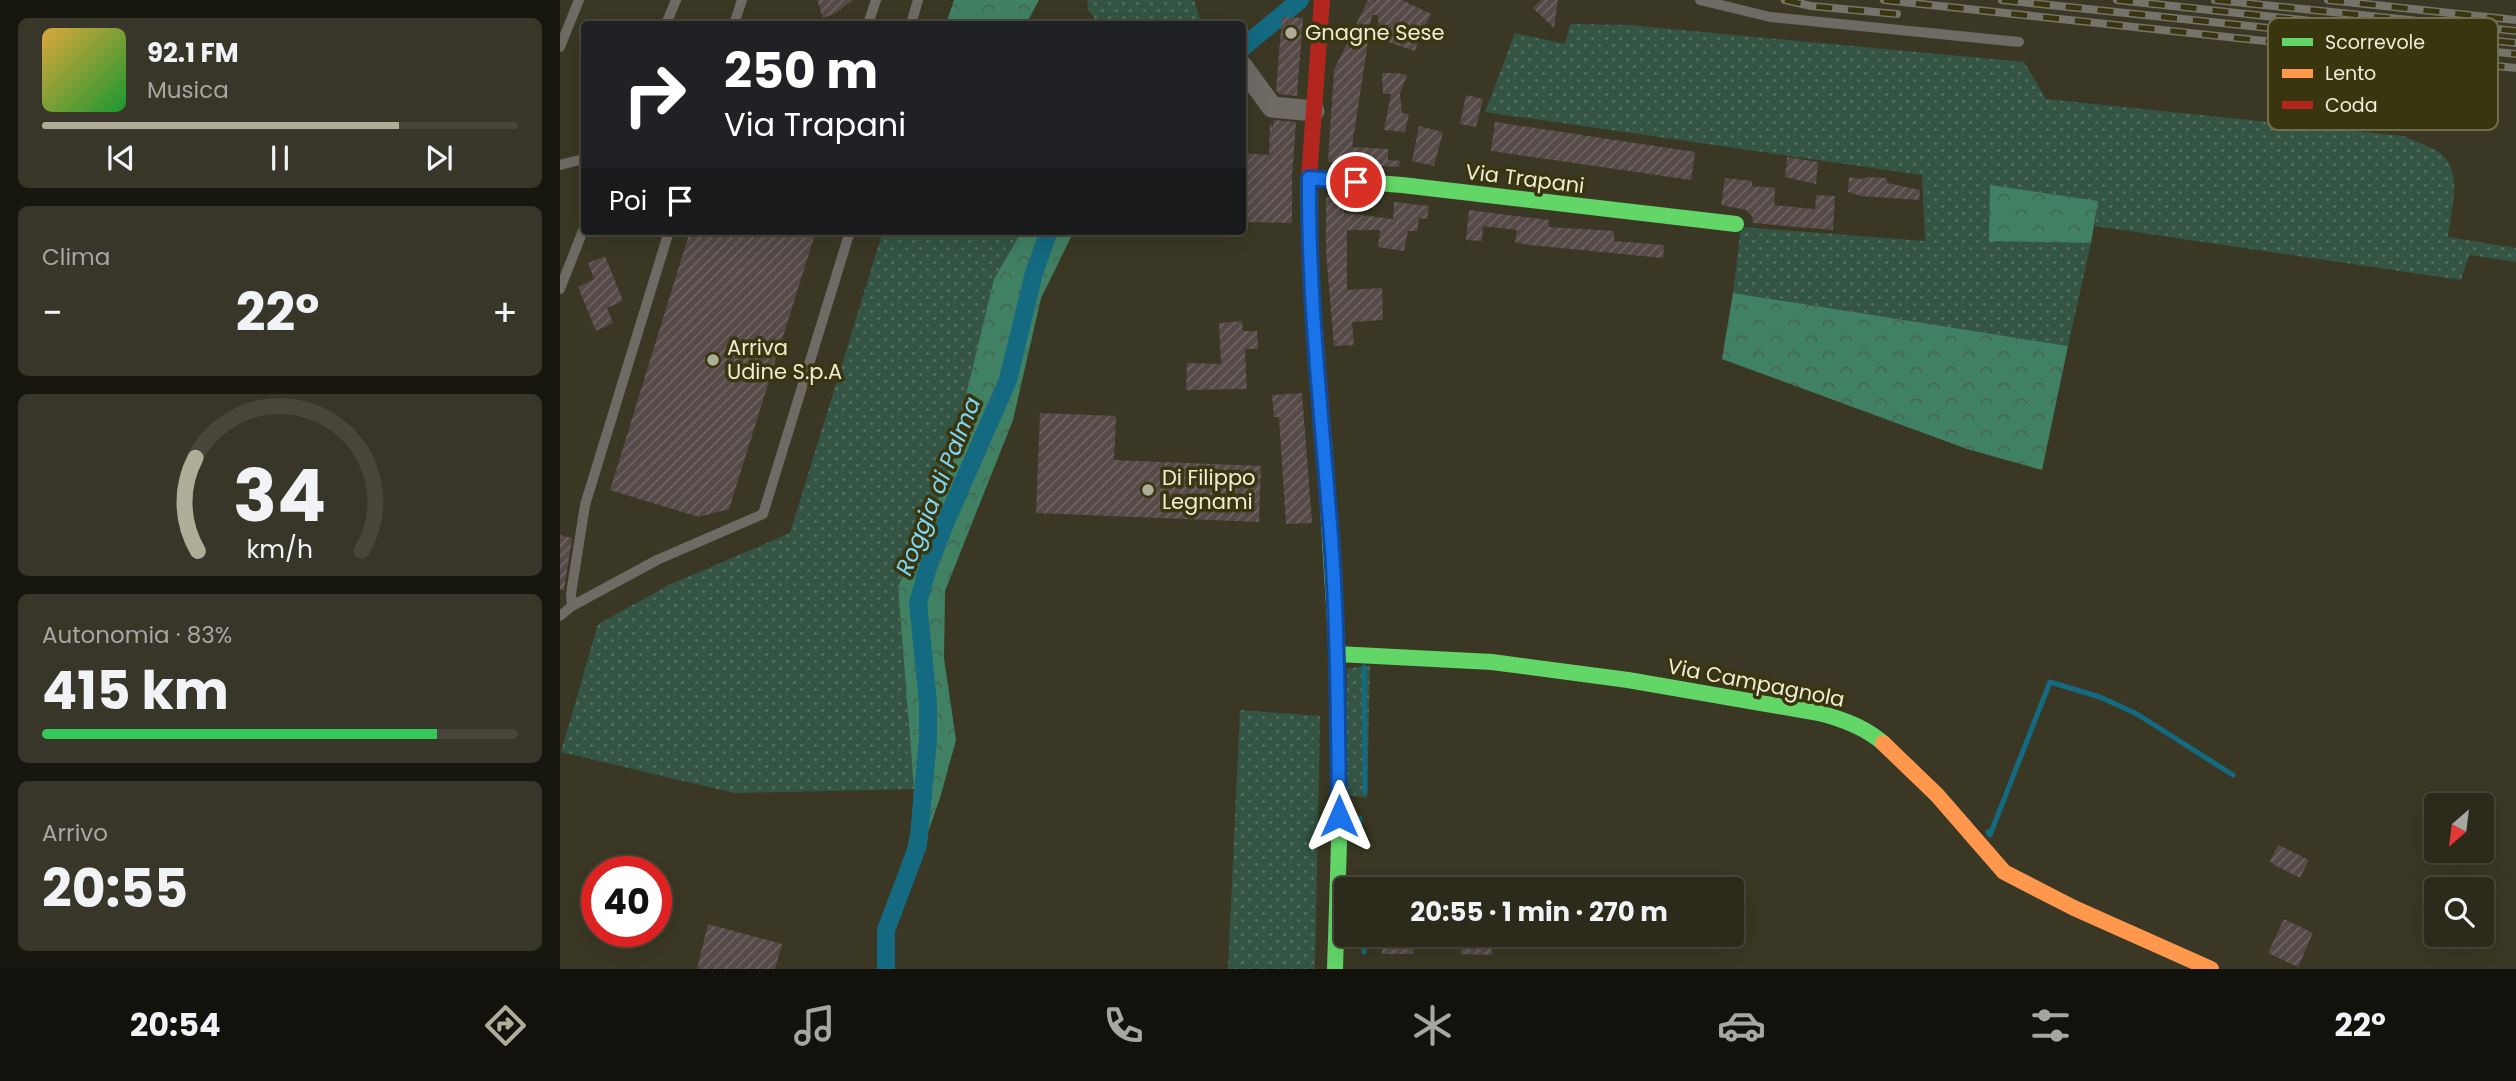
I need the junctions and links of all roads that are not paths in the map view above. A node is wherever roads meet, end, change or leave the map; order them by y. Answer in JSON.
{"nodes":[{"id":1,"x":579,"y":0,"type":"edge"},
{"id":2,"x":676,"y":0,"type":"edge"},
{"id":3,"x":742,"y":0,"type":"edge"},
{"id":4,"x":876,"y":0,"type":"edge"},
{"id":5,"x":918,"y":0,"type":"edge"},
{"id":6,"x":1322,"y":0,"type":"edge"},
{"id":7,"x":1700,"y":0,"type":"edge"},
{"id":8,"x":667,"y":21,"type":"edge"},
{"id":9,"x":735,"y":21,"type":"edge"},
{"id":10,"x":869,"y":21,"type":"edge"},
{"id":11,"x":912,"y":21,"type":"edge"},
{"id":12,"x":2019,"y":43,"type":"dead end"},
{"id":13,"x":560,"y":47,"type":"edge"},
{"id":14,"x":1246,"y":71,"type":"edge"},
{"id":15,"x":1314,"y":111,"type":"junction"},
{"id":16,"x":581,"y":160,"type":"edge"},
{"id":17,"x":560,"y":166,"type":"edge"},
{"id":18,"x":1309,"y":178,"type":"junction"},
{"id":19,"x":1736,"y":224,"type":"dead end"},
{"id":20,"x":581,"y":235,"type":"edge"},
{"id":21,"x":668,"y":235,"type":"edge"},
{"id":22,"x":849,"y":235,"type":"edge"},
{"id":23,"x":560,"y":289,"type":"edge"},
{"id":24,"x":572,"y":606,"type":"junction"},
{"id":25,"x":560,"y":616,"type":"edge"},
{"id":26,"x":1337,"y":653,"type":"junction"},
{"id":27,"x":1335,"y":969,"type":"edge"},
{"id":28,"x":2211,"y":969,"type":"edge"}],
"edges":[{"from":1,"to":13,"type":"lane"},
{"from":2,"to":8,"type":"lane"},
{"from":3,"to":9,"type":"lane"},
{"from":4,"to":10,"type":"lane"},
{"from":5,"to":11,"type":"lane"},
{"from":6,"to":15,"type":"street"},
{"from":7,"to":12,"type":"lane"},
{"from":14,"to":15,"type":"street"},
{"from":15,"to":18,"type":"street"},
{"from":16,"to":17,"type":"lane"},
{"from":18,"to":19,"type":"street","name":"Via Trapani"},
{"from":18,"to":26,"type":"street"},
{"from":20,"to":23,"type":"lane"},
{"from":21,"to":24,"type":"lane"},
{"from":22,"to":24,"type":"lane"},
{"from":24,"to":25,"type":"lane"},
{"from":26,"to":27,"type":"street"},
{"from":26,"to":28,"type":"street","name":"Via Campagnola"}]}
